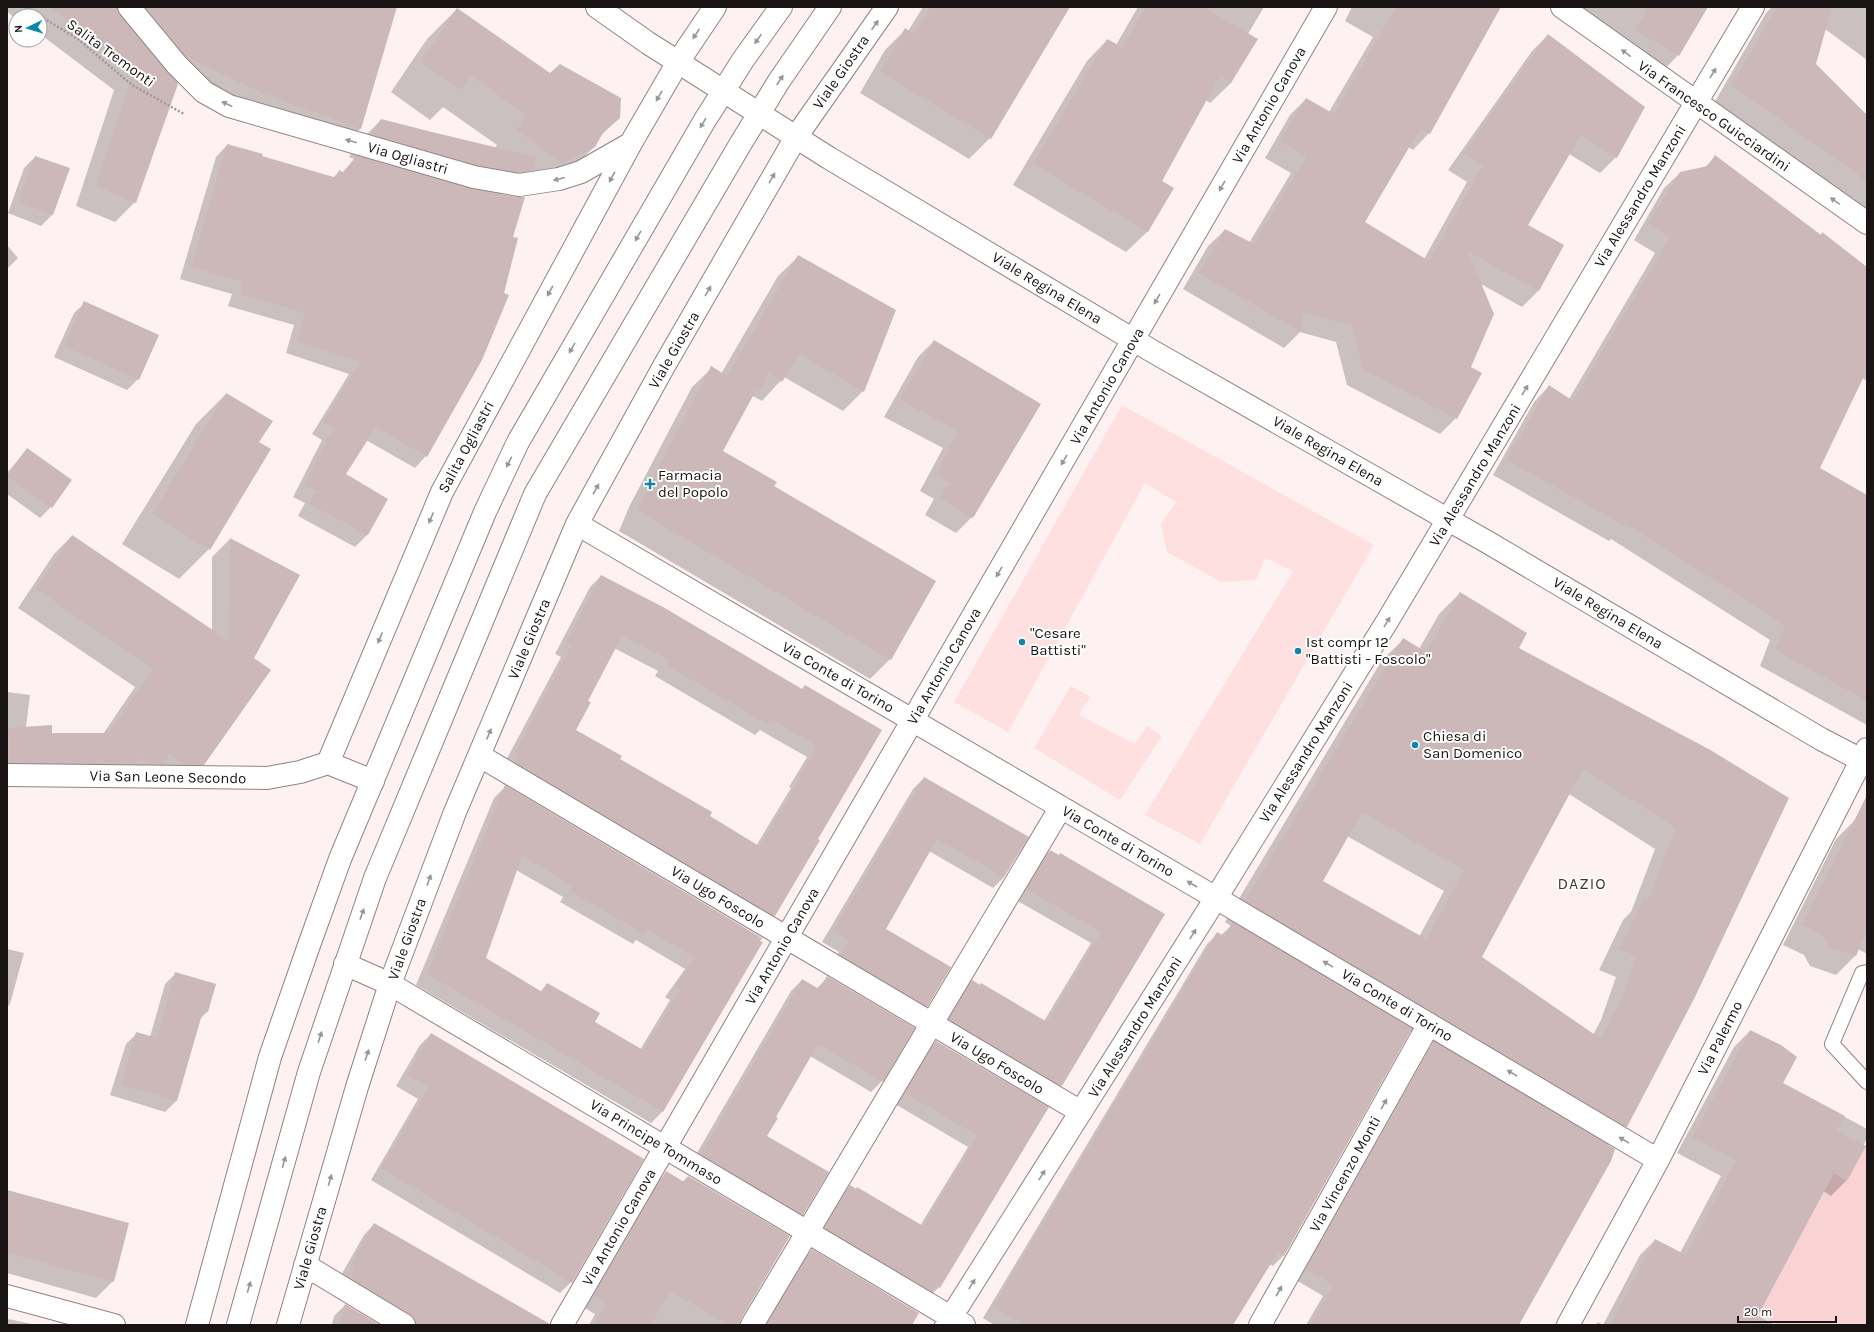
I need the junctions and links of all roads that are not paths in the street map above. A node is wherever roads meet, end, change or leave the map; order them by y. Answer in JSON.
{"nodes":[{"id":1,"x":129,"y":7,"type":"edge"},
{"id":2,"x":597,"y":7,"type":"edge"},
{"id":3,"x":715,"y":7,"type":"edge"},
{"id":4,"x":781,"y":7,"type":"edge"},
{"id":5,"x":830,"y":7,"type":"edge"},
{"id":6,"x":887,"y":7,"type":"edge"},
{"id":7,"x":1326,"y":7,"type":"edge"},
{"id":8,"x":1562,"y":7,"type":"edge"},
{"id":9,"x":1753,"y":7,"type":"edge"},
{"id":10,"x":678,"y":62,"type":"junction"},
{"id":11,"x":724,"y":91,"type":"junction"},
{"id":12,"x":1695,"y":103,"type":"junction"},
{"id":13,"x":760,"y":113,"type":"junction"},
{"id":14,"x":796,"y":137,"type":"junction"},
{"id":15,"x":631,"y":143,"type":"junction"},
{"id":16,"x":1867,"y":223,"type":"edge"},
{"id":17,"x":1134,"y":339,"type":"junction"},
{"id":18,"x":1448,"y":520,"type":"junction"},
{"id":19,"x":577,"y":524,"type":"junction"},
{"id":20,"x":912,"y":721,"type":"junction"},
{"id":21,"x":480,"y":756,"type":"junction"},
{"id":22,"x":1865,"y":758,"type":"edge"},
{"id":23,"x":328,"y":763,"type":"junction"},
{"id":24,"x":7,"y":775,"type":"edge"},
{"id":25,"x":373,"y":781,"type":"junction"},
{"id":26,"x":1061,"y":808,"type":"junction"},
{"id":27,"x":1216,"y":898,"type":"junction"},
{"id":28,"x":786,"y":938,"type":"junction"},
{"id":29,"x":345,"y":964,"type":"junction"},
{"id":30,"x":1867,"y":972,"type":"edge"},
{"id":31,"x":390,"y":984,"type":"junction"},
{"id":32,"x":932,"y":1024,"type":"junction"},
{"id":33,"x":1429,"y":1024,"type":"junction"},
{"id":34,"x":1867,"y":1082,"type":"edge"},
{"id":35,"x":1081,"y":1112,"type":"junction"},
{"id":36,"x":665,"y":1147,"type":"junction"},
{"id":37,"x":1658,"y":1160,"type":"junction"},
{"id":38,"x":807,"y":1232,"type":"junction"},
{"id":39,"x":305,"y":1265,"type":"junction"},
{"id":40,"x":7,"y":1296,"type":"edge"},
{"id":41,"x":954,"y":1322,"type":"edge"},
{"id":42,"x":114,"y":1325,"type":"edge"},
{"id":43,"x":197,"y":1325,"type":"edge"},
{"id":44,"x":238,"y":1325,"type":"edge"},
{"id":45,"x":288,"y":1325,"type":"edge"},
{"id":46,"x":404,"y":1325,"type":"edge"},
{"id":47,"x":562,"y":1325,"type":"edge"},
{"id":48,"x":752,"y":1325,"type":"edge"},
{"id":49,"x":1260,"y":1325,"type":"edge"},
{"id":50,"x":1568,"y":1325,"type":"edge"}],
"edges":[{"from":15,"to":1,"type":"street","name":"Via Ogliastri","one_way":true},
{"from":2,"to":10,"type":"street"},
{"from":3,"to":10,"type":"street","one_way":true},
{"from":4,"to":11,"type":"street","one_way":true},
{"from":13,"to":5,"type":"street","one_way":true},
{"from":14,"to":6,"type":"street","name":"Viale Giostra","one_way":true},
{"from":7,"to":17,"type":"street","name":"Via Antonio Canova","one_way":true},
{"from":12,"to":8,"type":"street","name":"Via Francesco Guicciardini","one_way":true},
{"from":12,"to":9,"type":"street","name":"Via Alessandro Manzoni","one_way":true},
{"from":10,"to":11,"type":"street","name":"Viale Regina Elena"},
{"from":10,"to":15,"type":"street","name":"Via Ogliastri","one_way":true},
{"from":11,"to":13,"type":"street","name":"Viale Regina Elena"},
{"from":11,"to":25,"type":"street","one_way":true},
{"from":16,"to":12,"type":"street","name":"Via Francesco Guicciardini","one_way":true},
{"from":18,"to":12,"type":"street","name":"Via Alessandro Manzoni","one_way":true},
{"from":13,"to":14,"type":"street","name":"Viale Regina Elena"},
{"from":29,"to":13,"type":"street","one_way":true},
{"from":14,"to":17,"type":"street","name":"Viale Regina Elena"},
{"from":19,"to":14,"type":"street","name":"Viale Giostra","one_way":true},
{"from":15,"to":23,"type":"street","name":"Salita Ogliastri","one_way":true},
{"from":17,"to":18,"type":"street","name":"Viale Regina Elena"},
{"from":17,"to":20,"type":"street","name":"Via Antonio Canova","one_way":true},
{"from":18,"to":22,"type":"street","name":"Viale Regina Elena"},
{"from":27,"to":18,"type":"street","name":"Via Alessandro Manzoni","one_way":true},
{"from":19,"to":20,"type":"street","name":"Via Conte di Torino"},
{"from":21,"to":19,"type":"street","name":"Viale Giostra","one_way":true},
{"from":20,"to":26,"type":"street","name":"Via Conte di Torino"},
{"from":20,"to":28,"type":"street","name":"Via Antonio Canova"},
{"from":21,"to":28,"type":"street","name":"Via Ugo Foscolo"},
{"from":31,"to":21,"type":"street","name":"Viale Giostra","one_way":true},
{"from":22,"to":37,"type":"street","name":"Via Palermo"},
{"from":23,"to":24,"type":"street","name":"Via San Leone Secondo"},
{"from":23,"to":25,"type":"street"},
{"from":25,"to":43,"type":"street"},
{"from":27,"to":26,"type":"street","name":"Via Conte di Torino","one_way":true},
{"from":26,"to":32,"type":"street"},
{"from":33,"to":27,"type":"street","name":"Via Conte di Torino","one_way":true},
{"from":35,"to":27,"type":"street","name":"Via Alessandro Manzoni","one_way":true},
{"from":28,"to":32,"type":"street","name":"Via Ugo Foscolo"},
{"from":28,"to":36,"type":"street","name":"Via Antonio Canova"},
{"from":29,"to":31,"type":"street","name":"Via Principe Tommaso"},
{"from":44,"to":29,"type":"street","one_way":true},
{"from":30,"to":34,"type":"lane"},
{"from":31,"to":36,"type":"street","name":"Via Principe Tommaso"},
{"from":39,"to":31,"type":"street","name":"Viale Giostra","one_way":true},
{"from":32,"to":35,"type":"street","name":"Via Ugo Foscolo"},
{"from":32,"to":38,"type":"street"},
{"from":37,"to":33,"type":"street","name":"Via Conte di Torino","one_way":true},
{"from":49,"to":33,"type":"street","name":"Via Vincenzo Monti","one_way":true},
{"from":41,"to":35,"type":"street","name":"Via Alessandro Manzoni","one_way":true},
{"from":36,"to":38,"type":"street","name":"Via Principe Tommaso"},
{"from":36,"to":47,"type":"street","name":"Via Antonio Canova"},
{"from":37,"to":50,"type":"street","name":"Via Palermo"},
{"from":38,"to":41,"type":"street","name":"Via Principe Tommaso"},
{"from":38,"to":48,"type":"street"},
{"from":39,"to":45,"type":"street","name":"Viale Giostra"},
{"from":39,"to":46,"type":"street"},
{"from":40,"to":42,"type":"street"}]}
